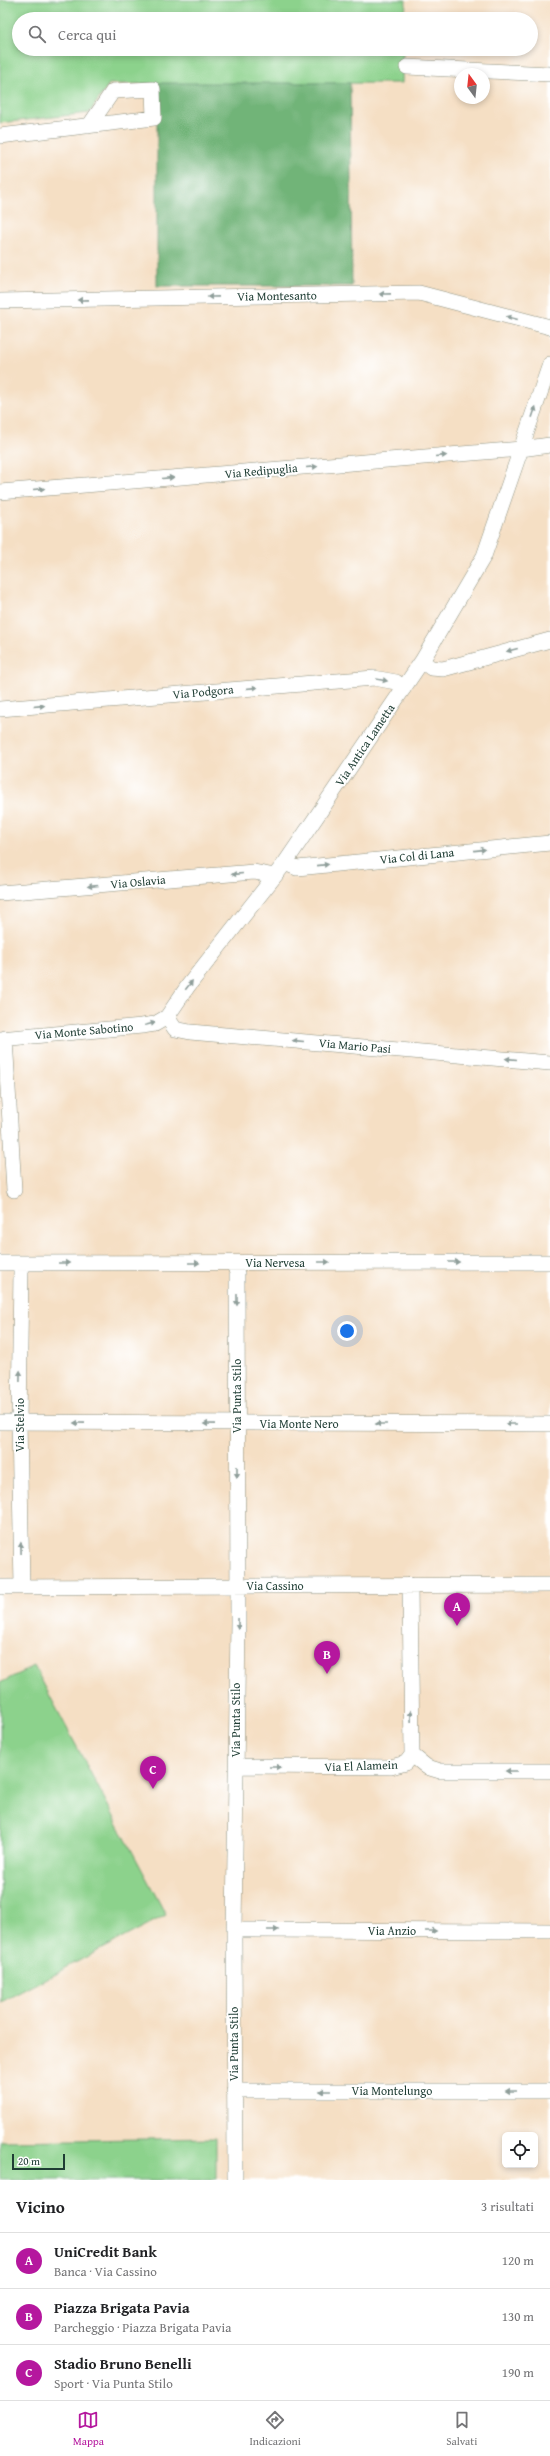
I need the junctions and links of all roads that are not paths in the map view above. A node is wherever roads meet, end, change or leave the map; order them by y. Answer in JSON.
{"nodes":[{"id":1,"x":407,"y":67,"type":"dead end"},
{"id":2,"x":550,"y":74,"type":"edge"},
{"id":3,"x":89,"y":126,"type":"dead end"},
{"id":4,"x":0,"y":136,"type":"edge"},
{"id":5,"x":0,"y":301,"type":"edge"},
{"id":6,"x":550,"y":328,"type":"edge"},
{"id":7,"x":550,"y":364,"type":"edge"},
{"id":8,"x":550,"y":445,"type":"edge"},
{"id":9,"x":521,"y":449,"type":"junction"},
{"id":10,"x":0,"y":492,"type":"edge"},
{"id":11,"x":550,"y":640,"type":"edge"},
{"id":12,"x":422,"y":661,"type":"junction"},
{"id":13,"x":404,"y":688,"type":"junction"},
{"id":14,"x":0,"y":709,"type":"edge"},
{"id":15,"x":550,"y":843,"type":"edge"},
{"id":16,"x":285,"y":863,"type":"junction"},
{"id":17,"x":275,"y":876,"type":"junction"},
{"id":18,"x":0,"y":893,"type":"edge"},
{"id":19,"x":167,"y":1017,"type":"junction"},
{"id":20,"x":3,"y":1038,"type":"edge"},
{"id":21,"x":550,"y":1063,"type":"edge"},
{"id":22,"x":14,"y":1190,"type":"dead end"},
{"id":23,"x":550,"y":1262,"type":"edge"},
{"id":24,"x":0,"y":1263,"type":"edge"},
{"id":25,"x":25,"y":1263,"type":"junction"},
{"id":26,"x":231,"y":1263,"type":"junction"},
{"id":27,"x":0,"y":1422,"type":"edge"},
{"id":28,"x":19,"y":1422,"type":"junction"},
{"id":29,"x":237,"y":1424,"type":"junction"},
{"id":30,"x":550,"y":1424,"type":"edge"},
{"id":31,"x":238,"y":1585,"type":"junction"},
{"id":32,"x":410,"y":1585,"type":"junction"},
{"id":33,"x":550,"y":1585,"type":"edge"},
{"id":34,"x":0,"y":1587,"type":"edge"},
{"id":35,"x":22,"y":1587,"type":"junction"},
{"id":36,"x":412,"y":1755,"type":"junction"},
{"id":37,"x":236,"y":1766,"type":"junction"},
{"id":38,"x":550,"y":1771,"type":"edge"},
{"id":39,"x":234,"y":1930,"type":"junction"},
{"id":40,"x":550,"y":1932,"type":"edge"},
{"id":41,"x":234,"y":2091,"type":"junction"},
{"id":42,"x":550,"y":2091,"type":"edge"},
{"id":43,"x":235,"y":2180,"type":"edge"}],
"edges":[{"from":1,"to":2,"type":"street"},
{"from":3,"to":4,"type":"street"},
{"from":6,"to":5,"type":"street","name":"Via Montesanto","one_way":true},
{"from":9,"to":7,"type":"street","name":"Via Antica Lametta","one_way":true},
{"from":8,"to":9,"type":"street"},
{"from":10,"to":9,"type":"street","name":"Via Redipuglia","one_way":true},
{"from":9,"to":12,"type":"street","name":"Via Antica Lametta"},
{"from":11,"to":12,"type":"street","one_way":true},
{"from":12,"to":13,"type":"street","name":"Via Antica Lametta"},
{"from":14,"to":13,"type":"street","name":"Via Podgora","one_way":true},
{"from":13,"to":16,"type":"street","name":"Via Antica Lametta"},
{"from":16,"to":15,"type":"street","name":"Via Col di Lana","one_way":true},
{"from":16,"to":17,"type":"street","name":"Via Antica Lametta"},
{"from":17,"to":18,"type":"street","name":"Via Oslavia","one_way":true},
{"from":19,"to":17,"type":"street","name":"Via Antica Lametta","one_way":true},
{"from":20,"to":19,"type":"street","name":"Via Monte Sabotino","one_way":true},
{"from":21,"to":19,"type":"street","name":"Via Mario Pasi","one_way":true},
{"from":20,"to":22,"type":"street"},
{"from":26,"to":23,"type":"street","name":"Via Nervesa","one_way":true},
{"from":24,"to":25,"type":"street","name":"Via Nervesa"},
{"from":25,"to":26,"type":"street","name":"Via Nervesa","one_way":true},
{"from":28,"to":25,"type":"street","name":"Via Stelvio","one_way":true},
{"from":26,"to":29,"type":"street","name":"Via Punta Stilo","one_way":true},
{"from":27,"to":28,"type":"street","name":"Via Monte Nero"},
{"from":29,"to":28,"type":"street","name":"Via Monte Nero","one_way":true},
{"from":35,"to":28,"type":"street","name":"Via Stelvio","one_way":true},
{"from":30,"to":29,"type":"street","name":"Via Monte Nero","one_way":true},
{"from":29,"to":31,"type":"street","name":"Via Punta Stilo","one_way":true},
{"from":31,"to":32,"type":"street","name":"Via Cassino"},
{"from":31,"to":35,"type":"street","name":"Via Cassino"},
{"from":31,"to":37,"type":"street","name":"Via Punta Stilo","one_way":true},
{"from":32,"to":33,"type":"street","name":"Via Cassino"},
{"from":36,"to":32,"type":"street","one_way":true},
{"from":34,"to":35,"type":"street","name":"Via Cassino"},
{"from":37,"to":36,"type":"street","name":"Via El Alamein","one_way":true},
{"from":38,"to":36,"type":"street","name":"Via El Alamein","one_way":true},
{"from":37,"to":39,"type":"street","name":"Via Punta Stilo"},
{"from":39,"to":40,"type":"street","name":"Via Anzio","one_way":true},
{"from":39,"to":41,"type":"street","name":"Via Punta Stilo"},
{"from":42,"to":41,"type":"street","name":"Via Montelungo","one_way":true},
{"from":41,"to":43,"type":"street","name":"Via Punta Stilo"}]}
